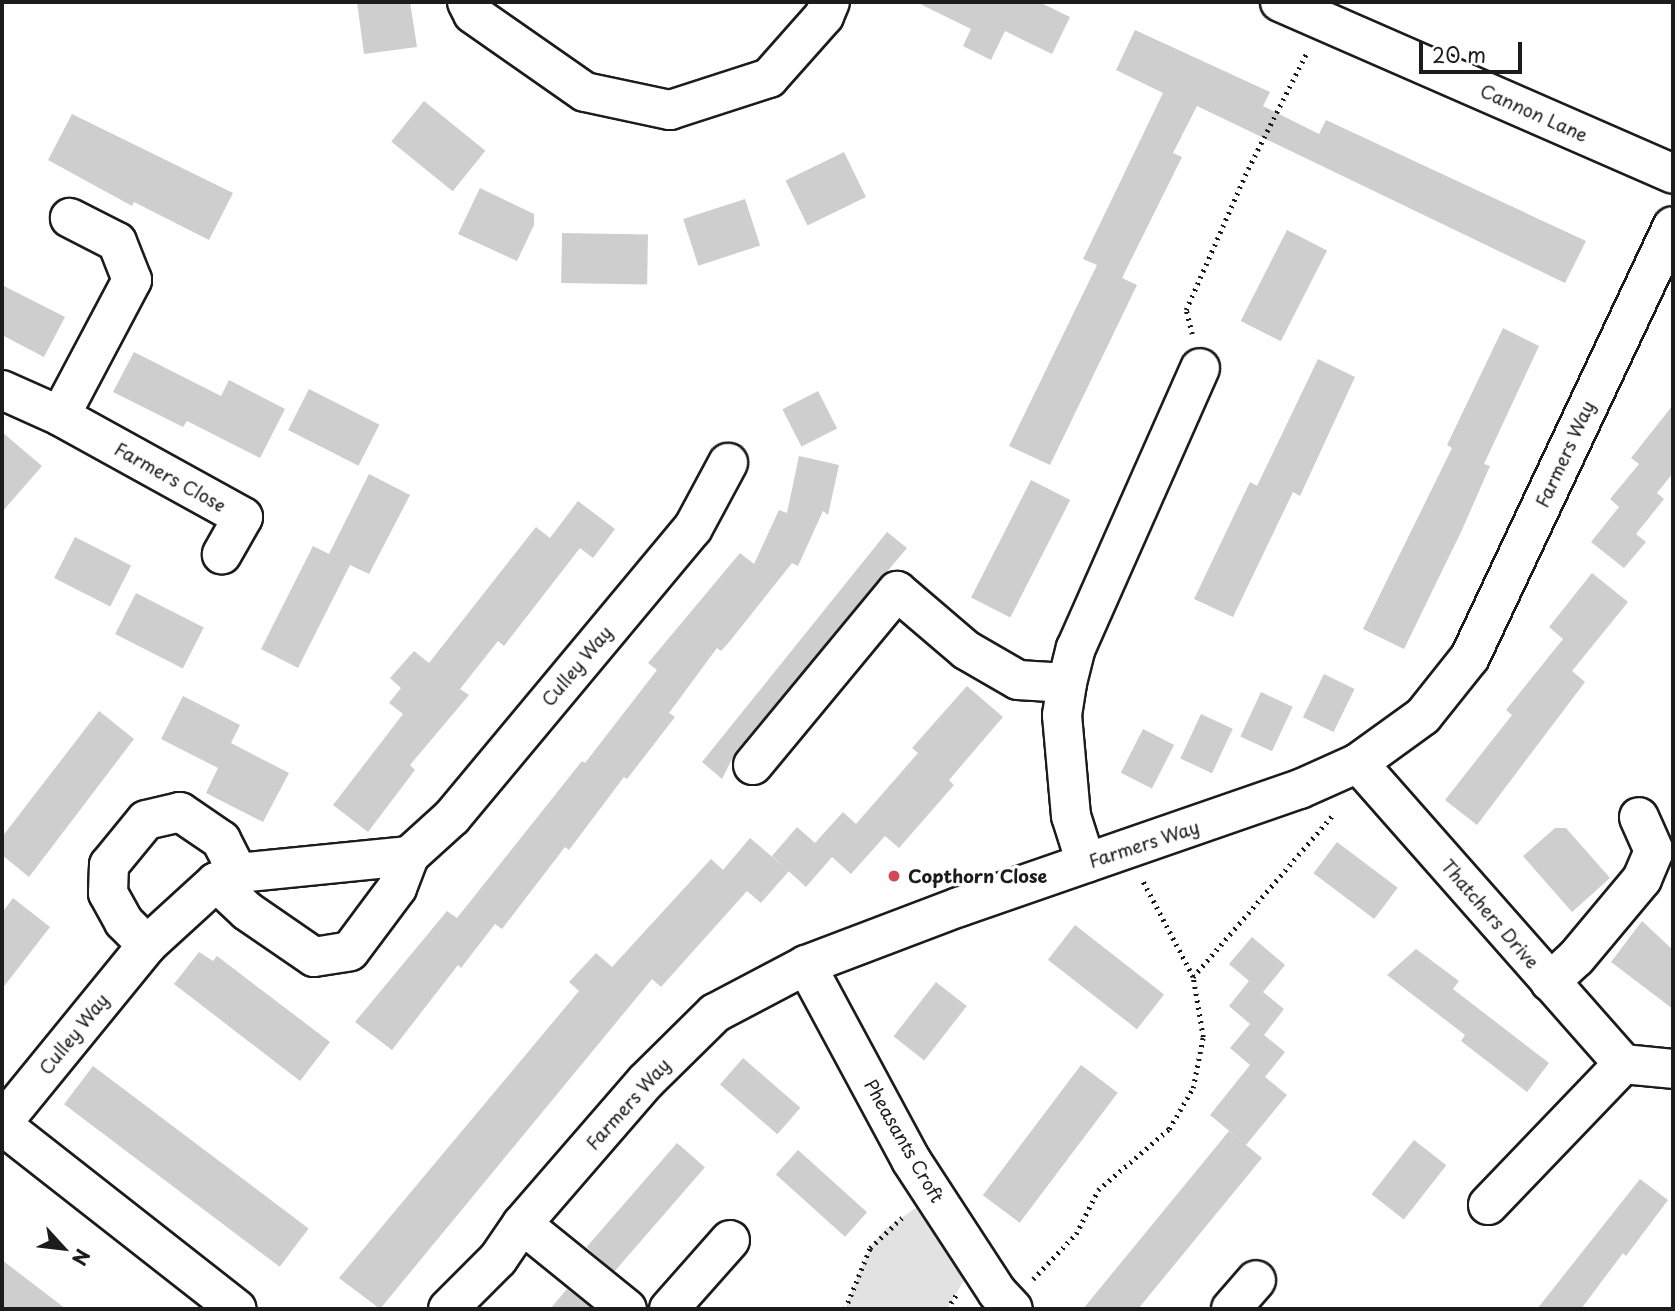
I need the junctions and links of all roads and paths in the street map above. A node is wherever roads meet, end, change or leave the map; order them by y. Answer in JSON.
{"nodes":[{"id":1,"x":830,"y":2,"type":"edge"},
{"id":2,"x":1280,"y":2,"type":"edge"},
{"id":3,"x":470,"y":8,"type":"edge"},
{"id":4,"x":1323,"y":21,"type":"junction"},
{"id":5,"x":1673,"y":174,"type":"edge"},
{"id":6,"x":70,"y":218,"type":"dead end"},
{"id":7,"x":1673,"y":226,"type":"edge"},
{"id":8,"x":1200,"y":368,"type":"joint"},
{"id":9,"x":2,"y":390,"type":"edge"},
{"id":10,"x":60,"y":416,"type":"junction"},
{"id":11,"x":728,"y":463,"type":"dead end"},
{"id":12,"x":222,"y":554,"type":"dead end"},
{"id":13,"x":1067,"y":683,"type":"junction"},
{"id":14,"x":753,"y":765,"type":"dead end"},
{"id":15,"x":1366,"y":772,"type":"junction"},
{"id":16,"x":1639,"y":817,"type":"dead end"},
{"id":17,"x":1134,"y":848,"type":"junction"},
{"id":18,"x":409,"y":856,"type":"junction"},
{"id":19,"x":1086,"y":863,"type":"junction"},
{"id":20,"x":227,"y":878,"type":"junction"},
{"id":21,"x":147,"y":945,"type":"junction"},
{"id":22,"x":806,"y":965,"type":"junction"},
{"id":23,"x":1193,"y":977,"type":"junction"},
{"id":24,"x":1550,"y":982,"type":"junction"},
{"id":25,"x":1623,"y":1064,"type":"junction"},
{"id":26,"x":1673,"y":1069,"type":"edge"},
{"id":27,"x":2,"y":1124,"type":"edge"},
{"id":28,"x":934,"y":1195,"type":"junction"},
{"id":29,"x":1488,"y":1205,"type":"dead end"},
{"id":30,"x":522,"y":1224,"type":"junction"},
{"id":31,"x":730,"y":1240,"type":"dead end"},
{"id":32,"x":1256,"y":1280,"type":"dead end"},
{"id":33,"x":1011,"y":1307,"type":"edge"},
{"id":34,"x":237,"y":1309,"type":"edge"},
{"id":35,"x":448,"y":1309,"type":"edge"},
{"id":36,"x":627,"y":1309,"type":"edge"},
{"id":37,"x":669,"y":1309,"type":"edge"},
{"id":38,"x":845,"y":1309,"type":"edge"},
{"id":39,"x":1231,"y":1309,"type":"edge"}],
"edges":[{"from":1,"to":3,"type":"street"},
{"from":2,"to":4,"type":"street","name":"Cannon Lane"},
{"from":4,"to":5,"type":"street","name":"Cannon Lane"},
{"from":4,"to":8,"type":"path"},
{"from":6,"to":10,"type":"street"},
{"from":7,"to":15,"type":"street","name":"Farmers Way"},
{"from":8,"to":13,"type":"street"},
{"from":9,"to":10,"type":"street","name":"Farmers Close"},
{"from":10,"to":12,"type":"street","name":"Farmers Close"},
{"from":11,"to":18,"type":"street","name":"Culley Way"},
{"from":13,"to":14,"type":"street"},
{"from":13,"to":19,"type":"street"},
{"from":15,"to":17,"type":"street","name":"Farmers Way"},
{"from":15,"to":23,"type":"path"},
{"from":15,"to":24,"type":"street","name":"Thatchers Drive"},
{"from":16,"to":24,"type":"street"},
{"from":17,"to":19,"type":"street","name":"Farmers Way"},
{"from":17,"to":23,"type":"path"},
{"from":18,"to":20,"type":"street"},
{"from":18,"to":20,"type":"street","name":"Culley Way"},
{"from":19,"to":22,"type":"street","name":"Farmers Way"},
{"from":20,"to":21,"type":"street","name":"Culley Way"},
{"from":20,"to":21,"type":"street","name":"Culley Way"},
{"from":21,"to":27,"type":"street","name":"Culley Way"},
{"from":22,"to":28,"type":"street","name":"Pheasants Croft"},
{"from":22,"to":30,"type":"street","name":"Farmers Way"},
{"from":23,"to":33,"type":"path"},
{"from":24,"to":25,"type":"street","name":"Thatchers Drive"},
{"from":25,"to":26,"type":"street"},
{"from":25,"to":29,"type":"street"},
{"from":27,"to":34,"type":"street"},
{"from":28,"to":33,"type":"street","name":"Pheasants Croft"},
{"from":28,"to":38,"type":"path"},
{"from":30,"to":35,"type":"street","name":"Farmers Way"},
{"from":30,"to":36,"type":"street"},
{"from":31,"to":37,"type":"street"},
{"from":32,"to":39,"type":"street"}]}
